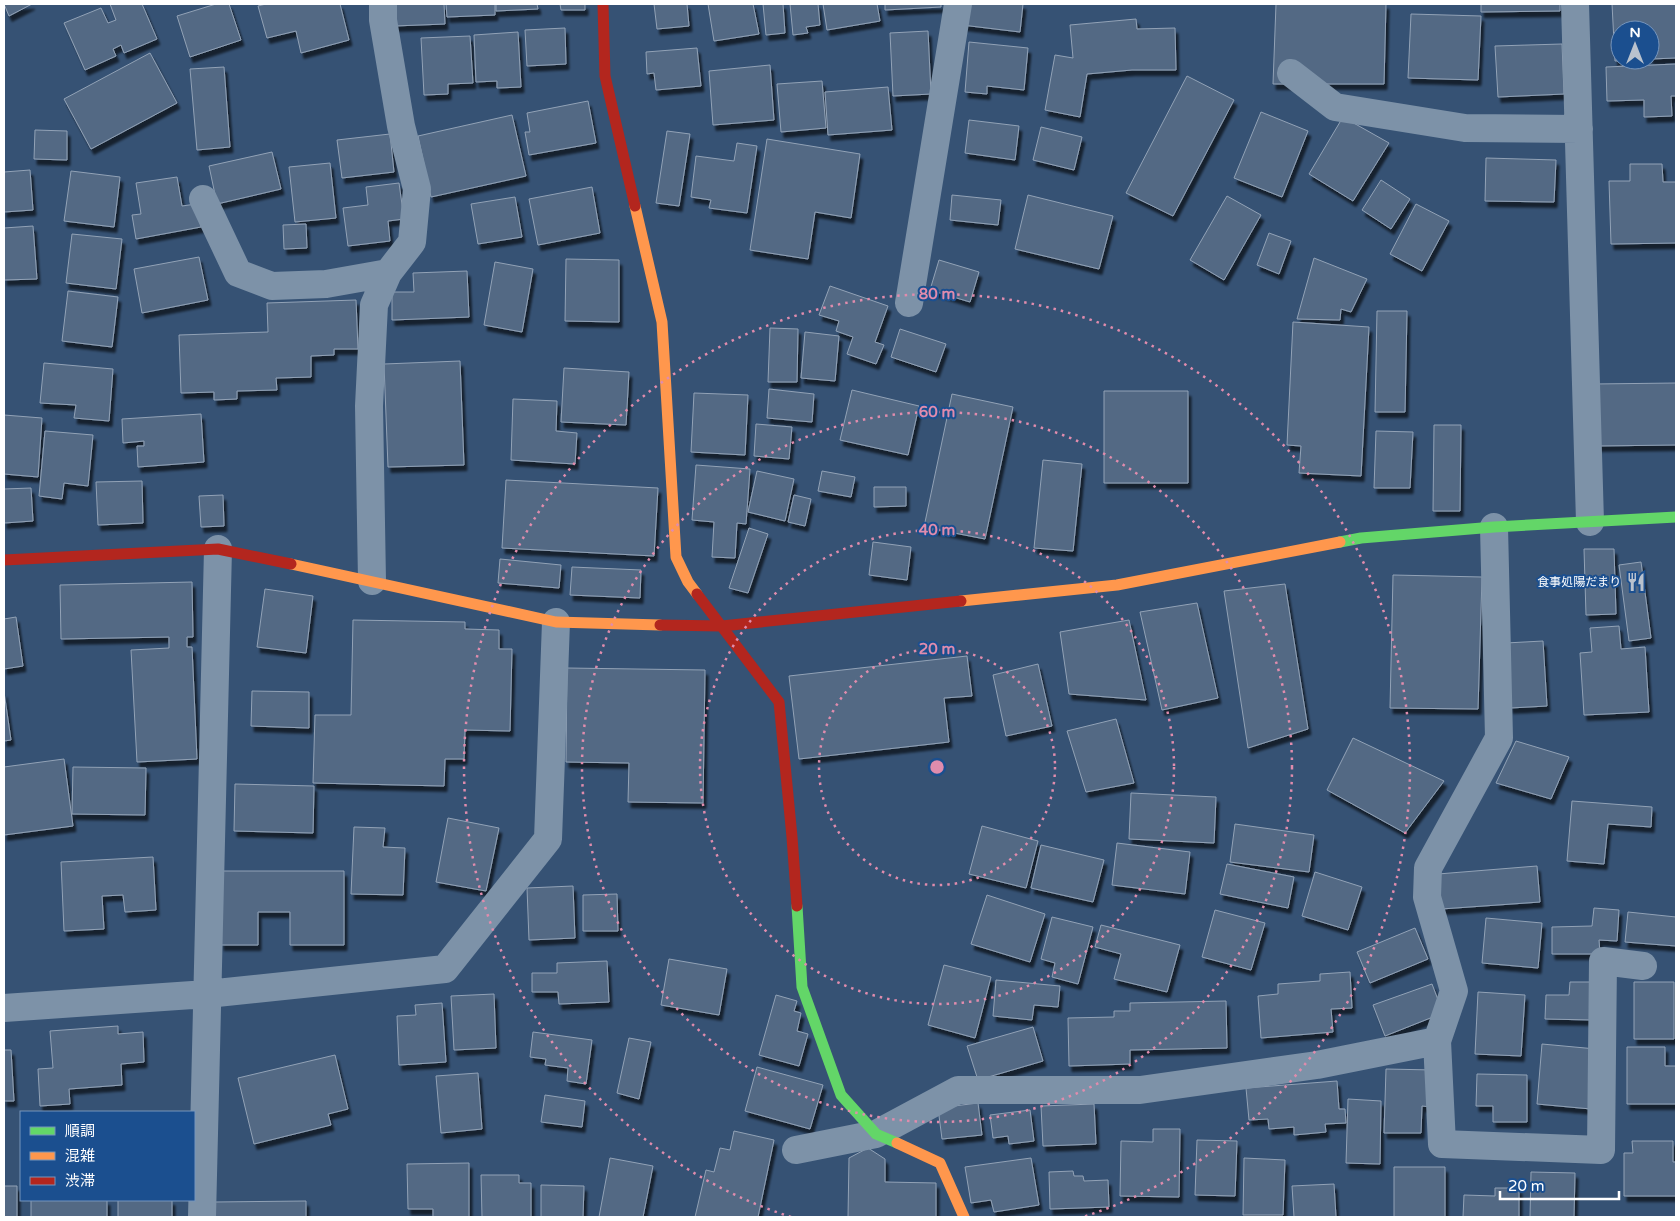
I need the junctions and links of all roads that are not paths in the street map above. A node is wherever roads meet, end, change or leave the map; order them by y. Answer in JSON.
{"nodes":[{"id":1,"x":383,"y":4,"type":"edge"},
{"id":2,"x":603,"y":4,"type":"edge"},
{"id":3,"x":958,"y":4,"type":"edge"},
{"id":4,"x":1575,"y":4,"type":"edge"},
{"id":5,"x":1291,"y":73,"type":"dead end"},
{"id":6,"x":1579,"y":129,"type":"junction"},
{"id":7,"x":203,"y":198,"type":"dead end"},
{"id":8,"x":388,"y":273,"type":"junction"},
{"id":9,"x":909,"y":303,"type":"dead end"},
{"id":10,"x":1676,"y":517,"type":"edge"},
{"id":11,"x":1590,"y":522,"type":"junction"},
{"id":12,"x":1494,"y":527,"type":"junction"},
{"id":13,"x":218,"y":549,"type":"junction"},
{"id":14,"x":4,"y":560,"type":"edge"},
{"id":15,"x":372,"y":581,"type":"junction"},
{"id":16,"x":556,"y":622,"type":"junction"},
{"id":17,"x":722,"y":626,"type":"junction"},
{"id":18,"x":1643,"y":966,"type":"dead end"},
{"id":19,"x":207,"y":994,"type":"junction"},
{"id":20,"x":4,"y":1008,"type":"edge"},
{"id":21,"x":1436,"y":1041,"type":"junction"},
{"id":22,"x":876,"y":1134,"type":"junction"},
{"id":23,"x":796,"y":1150,"type":"dead end"},
{"id":24,"x":202,"y":1217,"type":"edge"},
{"id":25,"x":964,"y":1217,"type":"edge"}],
"edges":[{"from":1,"to":8,"type":"street"},
{"from":2,"to":17,"type":"street"},
{"from":3,"to":9,"type":"street"},
{"from":4,"to":6,"type":"street"},
{"from":5,"to":6,"type":"street"},
{"from":6,"to":11,"type":"street"},
{"from":7,"to":8,"type":"street"},
{"from":8,"to":15,"type":"street"},
{"from":10,"to":11,"type":"street"},
{"from":11,"to":12,"type":"street"},
{"from":12,"to":17,"type":"street"},
{"from":12,"to":21,"type":"street"},
{"from":13,"to":14,"type":"street"},
{"from":13,"to":15,"type":"street"},
{"from":13,"to":19,"type":"street"},
{"from":15,"to":16,"type":"street"},
{"from":16,"to":17,"type":"street"},
{"from":16,"to":19,"type":"street"},
{"from":17,"to":22,"type":"street"},
{"from":18,"to":21,"type":"street"},
{"from":19,"to":20,"type":"street"},
{"from":19,"to":24,"type":"street"},
{"from":21,"to":22,"type":"street"},
{"from":22,"to":23,"type":"street"},
{"from":22,"to":25,"type":"street"}]}
